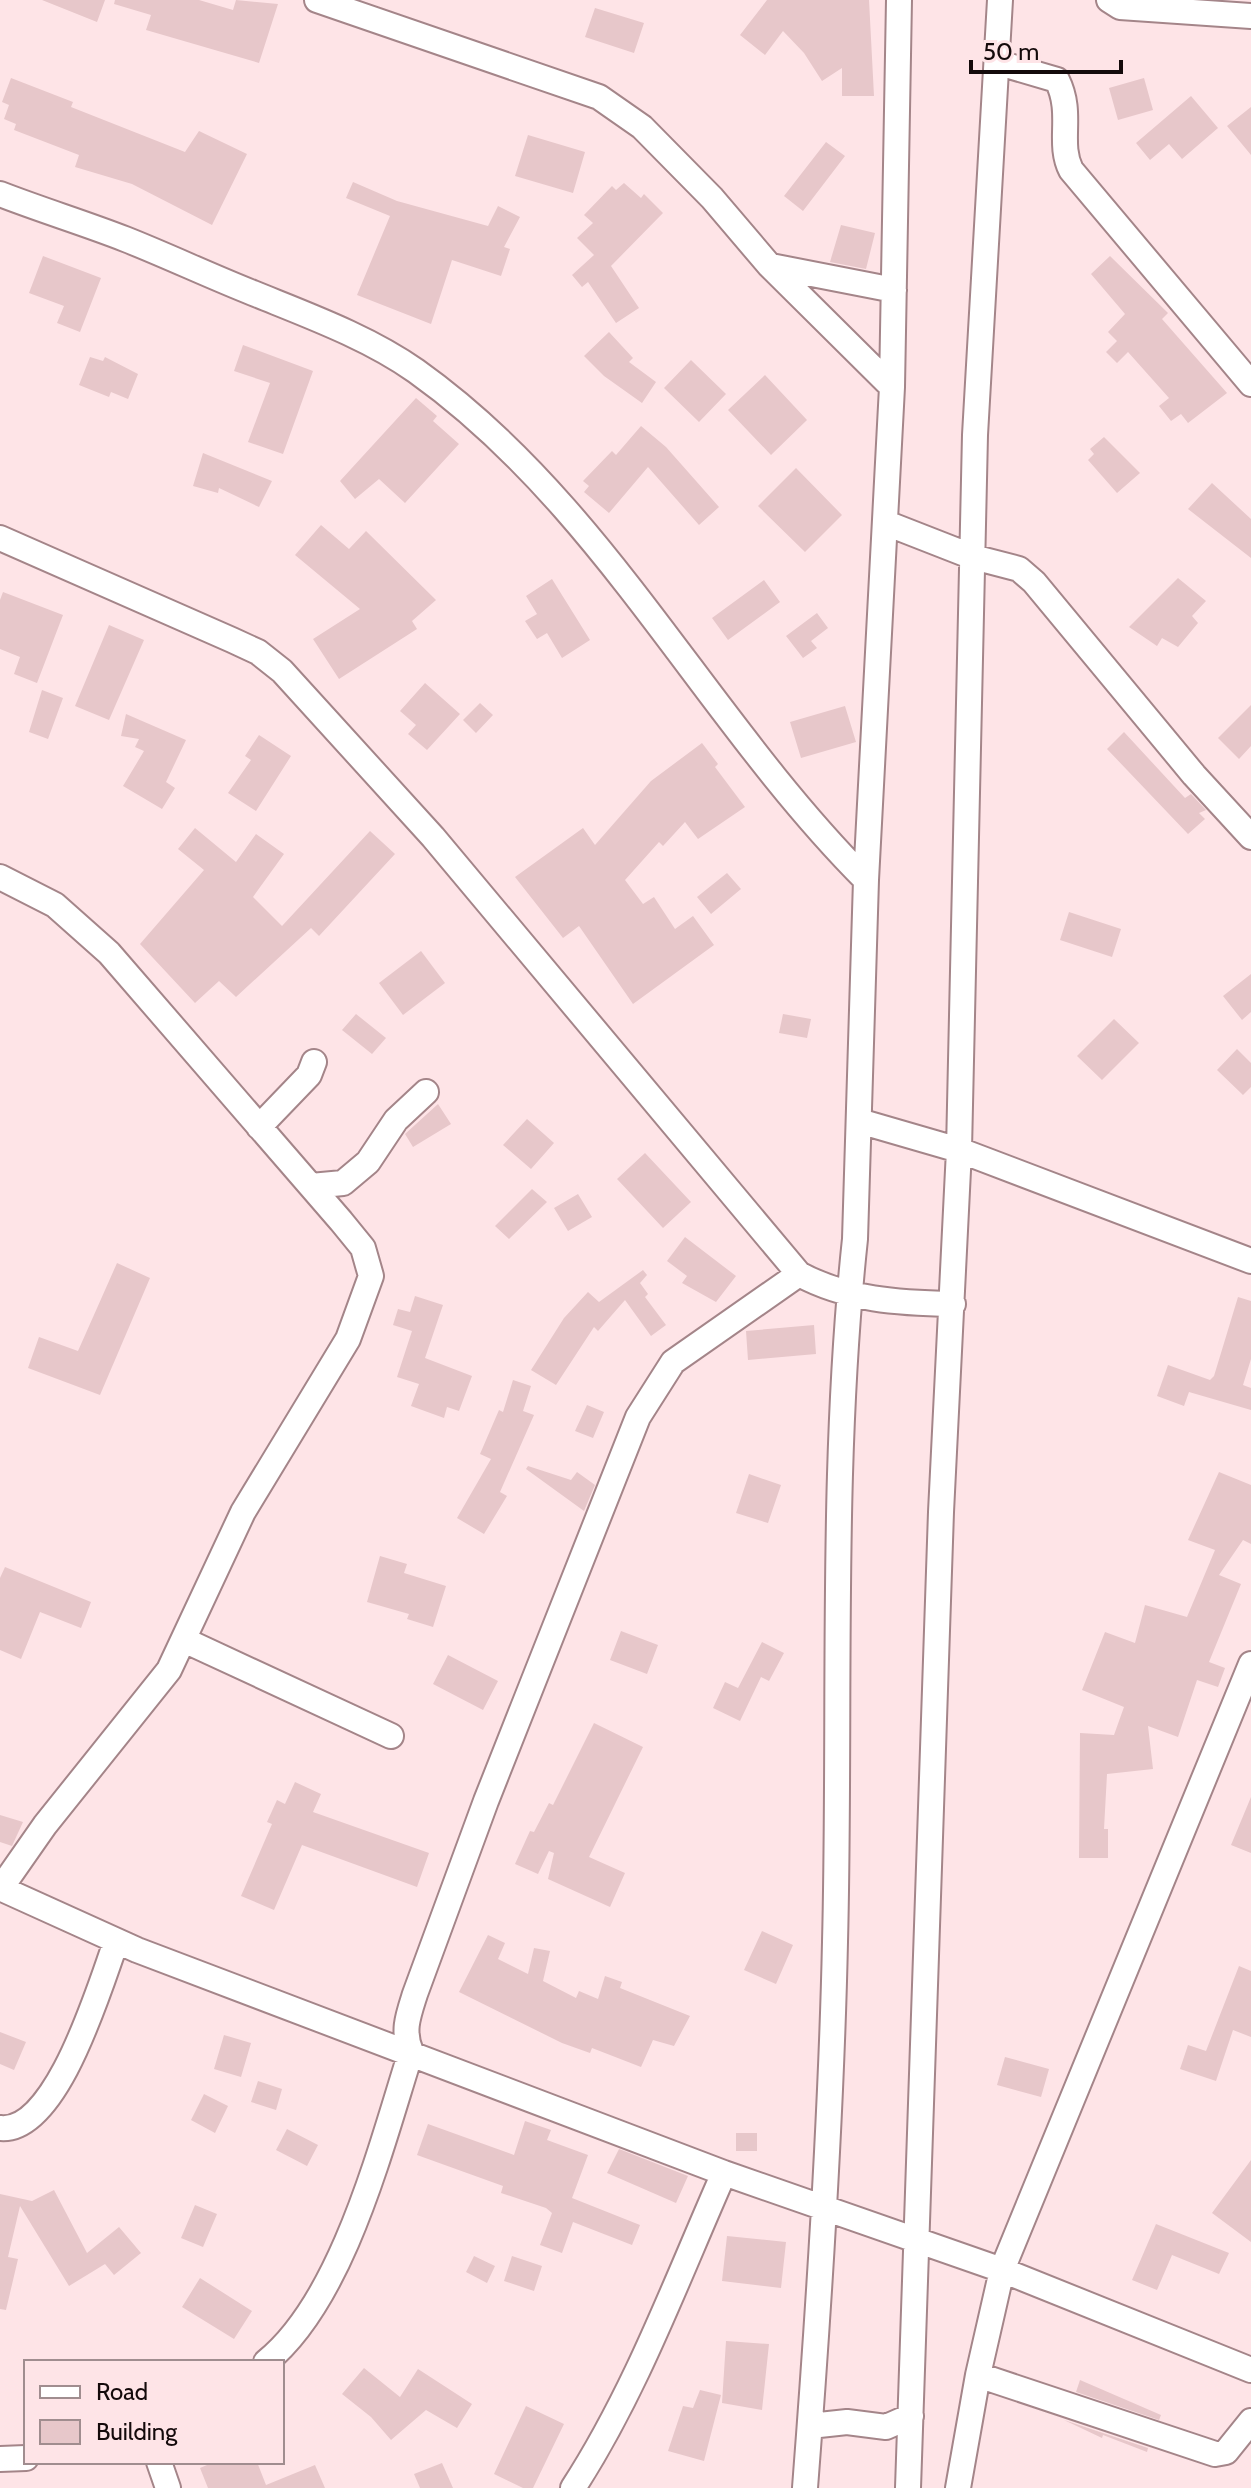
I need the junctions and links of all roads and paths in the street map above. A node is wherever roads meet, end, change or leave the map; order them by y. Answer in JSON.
{"nodes":[{"id":1,"x":317,"y":0,"type":"edge"},
{"id":2,"x":899,"y":0,"type":"edge"},
{"id":3,"x":1000,"y":0,"type":"edge"},
{"id":4,"x":1109,"y":0,"type":"edge"},
{"id":5,"x":1251,"y":16,"type":"edge"},
{"id":6,"x":999,"y":63,"type":"junction"},
{"id":7,"x":0,"y":194,"type":"edge"},
{"id":8,"x":769,"y":265,"type":"junction"},
{"id":9,"x":894,"y":290,"type":"junction"},
{"id":10,"x":1251,"y":384,"type":"edge"},
{"id":11,"x":892,"y":387,"type":"junction"},
{"id":12,"x":886,"y":523,"type":"junction"},
{"id":13,"x":0,"y":538,"type":"edge"},
{"id":14,"x":973,"y":557,"type":"junction"},
{"id":15,"x":1251,"y":837,"type":"edge"},
{"id":16,"x":0,"y":877,"type":"edge"},
{"id":17,"x":866,"y":880,"type":"junction"},
{"id":18,"x":314,"y":1062,"type":"dead end"},
{"id":19,"x":426,"y":1092,"type":"dead end"},
{"id":20,"x":859,"y":1121,"type":"junction"},
{"id":21,"x":259,"y":1127,"type":"junction"},
{"id":22,"x":959,"y":1150,"type":"junction"},
{"id":23,"x":311,"y":1186,"type":"junction"},
{"id":24,"x":1251,"y":1261,"type":"edge"},
{"id":25,"x":799,"y":1274,"type":"junction"},
{"id":26,"x":849,"y":1294,"type":"junction"},
{"id":27,"x":953,"y":1304,"type":"junction"},
{"id":28,"x":184,"y":1640,"type":"junction"},
{"id":29,"x":1251,"y":1664,"type":"edge"},
{"id":30,"x":391,"y":1736,"type":"dead end"},
{"id":31,"x":0,"y":1888,"type":"edge"},
{"id":32,"x":116,"y":1942,"type":"junction"},
{"id":33,"x":411,"y":2052,"type":"junction"},
{"id":34,"x":0,"y":2128,"type":"edge"},
{"id":35,"x":724,"y":2173,"type":"junction"},
{"id":36,"x":824,"y":2207,"type":"junction"},
{"id":37,"x":917,"y":2241,"type":"junction"},
{"id":38,"x":1002,"y":2270,"type":"junction"},
{"id":39,"x":269,"y":2360,"type":"edge"},
{"id":40,"x":1251,"y":2370,"type":"edge"},
{"id":41,"x":978,"y":2375,"type":"junction"},
{"id":42,"x":911,"y":2416,"type":"junction"},
{"id":43,"x":1251,"y":2421,"type":"edge"},
{"id":44,"x":810,"y":2426,"type":"junction"},
{"id":45,"x":24,"y":2458,"type":"edge"},
{"id":46,"x":0,"y":2459,"type":"edge"},
{"id":47,"x":160,"y":2464,"type":"edge"},
{"id":48,"x":168,"y":2488,"type":"edge"},
{"id":49,"x":573,"y":2488,"type":"edge"},
{"id":50,"x":805,"y":2488,"type":"edge"},
{"id":51,"x":908,"y":2488,"type":"edge"},
{"id":52,"x":958,"y":2488,"type":"edge"}],
"edges":[{"from":1,"to":8,"type":"street"},
{"from":2,"to":9,"type":"street"},
{"from":3,"to":6,"type":"street"},
{"from":4,"to":5,"type":"street"},
{"from":6,"to":10,"type":"street"},
{"from":6,"to":14,"type":"street"},
{"from":7,"to":17,"type":"street"},
{"from":8,"to":9,"type":"street"},
{"from":8,"to":11,"type":"street"},
{"from":9,"to":11,"type":"street"},
{"from":11,"to":12,"type":"street"},
{"from":12,"to":14,"type":"street"},
{"from":12,"to":17,"type":"street"},
{"from":13,"to":25,"type":"street"},
{"from":14,"to":15,"type":"street"},
{"from":14,"to":22,"type":"street"},
{"from":16,"to":21,"type":"street"},
{"from":17,"to":20,"type":"street"},
{"from":18,"to":21,"type":"street"},
{"from":19,"to":23,"type":"street"},
{"from":20,"to":22,"type":"street"},
{"from":20,"to":26,"type":"street"},
{"from":21,"to":23,"type":"street"},
{"from":22,"to":24,"type":"street"},
{"from":22,"to":27,"type":"street"},
{"from":23,"to":28,"type":"street"},
{"from":25,"to":26,"type":"street"},
{"from":25,"to":33,"type":"street"},
{"from":26,"to":27,"type":"street"},
{"from":26,"to":36,"type":"street"},
{"from":27,"to":37,"type":"street"},
{"from":28,"to":30,"type":"street"},
{"from":28,"to":31,"type":"street"},
{"from":29,"to":38,"type":"street"},
{"from":31,"to":32,"type":"street"},
{"from":32,"to":33,"type":"street"},
{"from":32,"to":34,"type":"street"},
{"from":33,"to":35,"type":"street"},
{"from":33,"to":39,"type":"street"},
{"from":35,"to":36,"type":"street"},
{"from":35,"to":49,"type":"street"},
{"from":36,"to":37,"type":"street"},
{"from":36,"to":44,"type":"street"},
{"from":37,"to":38,"type":"street"},
{"from":37,"to":42,"type":"street"},
{"from":38,"to":40,"type":"street"},
{"from":38,"to":41,"type":"street"},
{"from":41,"to":43,"type":"street"},
{"from":41,"to":52,"type":"street"},
{"from":42,"to":44,"type":"street"},
{"from":42,"to":51,"type":"street"},
{"from":44,"to":50,"type":"street"},
{"from":45,"to":46,"type":"street"},
{"from":47,"to":48,"type":"street"}]}
